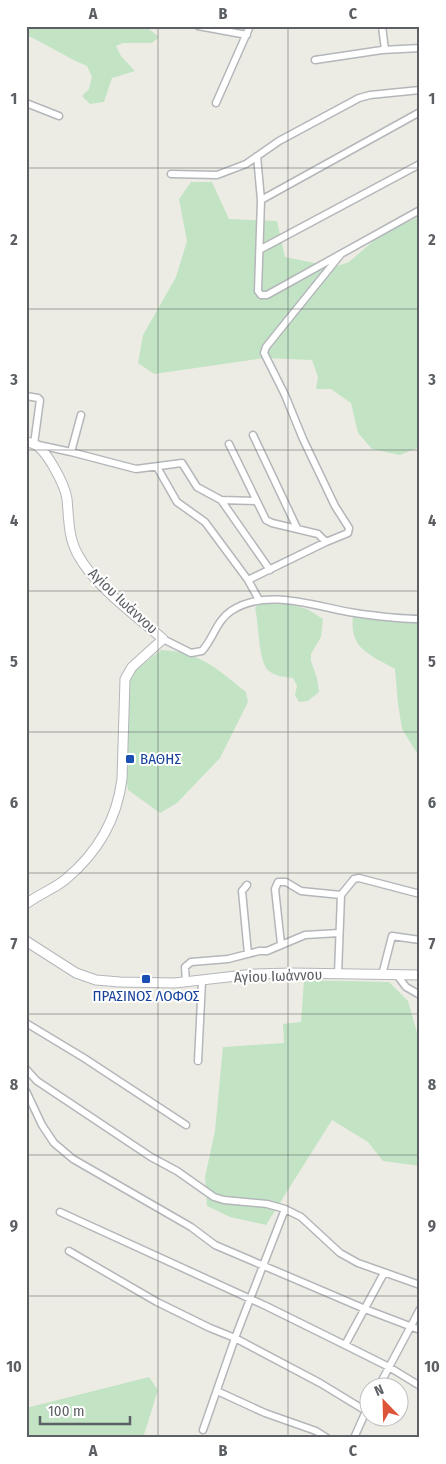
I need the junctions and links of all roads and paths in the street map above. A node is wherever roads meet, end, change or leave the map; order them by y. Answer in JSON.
{"nodes":[{"id":1,"x":198,"y":26,"type":"edge"},
{"id":2,"x":250,"y":26,"type":"edge"},
{"id":3,"x":382,"y":26,"type":"edge"},
{"id":4,"x":247,"y":35,"type":"junction"},
{"id":5,"x":420,"y":48,"type":"edge"},
{"id":6,"x":385,"y":50,"type":"junction"},
{"id":7,"x":315,"y":60,"type":"dead end"},
{"id":8,"x":420,"y":90,"type":"edge"},
{"id":9,"x":26,"y":103,"type":"edge"},
{"id":10,"x":216,"y":103,"type":"dead end"},
{"id":11,"x":420,"y":112,"type":"edge"},
{"id":12,"x":59,"y":116,"type":"dead end"},
{"id":13,"x":257,"y":156,"type":"junction"},
{"id":14,"x":420,"y":164,"type":"edge"},
{"id":15,"x":171,"y":174,"type":"dead end"},
{"id":16,"x":261,"y":200,"type":"junction"},
{"id":17,"x":420,"y":210,"type":"edge"},
{"id":18,"x":261,"y":249,"type":"junction"},
{"id":19,"x":341,"y":254,"type":"junction"},
{"id":20,"x":26,"y":396,"type":"edge"},
{"id":21,"x":80,"y":415,"type":"dead end"},
{"id":22,"x":253,"y":436,"type":"dead end"},
{"id":23,"x":30,"y":443,"type":"edge"},
{"id":24,"x":229,"y":444,"type":"dead end"},
{"id":25,"x":71,"y":452,"type":"junction"},
{"id":26,"x":156,"y":467,"type":"junction"},
{"id":27,"x":221,"y":500,"type":"junction"},
{"id":28,"x":256,"y":501,"type":"junction"},
{"id":29,"x":297,"y":528,"type":"junction"},
{"id":30,"x":326,"y":542,"type":"junction"},
{"id":31,"x":270,"y":570,"type":"junction"},
{"id":32,"x":248,"y":580,"type":"junction"},
{"id":33,"x":259,"y":600,"type":"junction"},
{"id":34,"x":420,"y":619,"type":"edge"},
{"id":35,"x":163,"y":639,"type":"junction"},
{"id":36,"x":247,"y":886,"type":"dead end"},
{"id":37,"x":341,"y":894,"type":"junction"},
{"id":38,"x":420,"y":894,"type":"edge"},
{"id":39,"x":26,"y":904,"type":"edge"},
{"id":40,"x":339,"y":933,"type":"junction"},
{"id":41,"x":420,"y":940,"type":"edge"},
{"id":42,"x":26,"y":941,"type":"edge"},
{"id":43,"x":282,"y":944,"type":"junction"},
{"id":44,"x":248,"y":954,"type":"junction"},
{"id":45,"x":338,"y":974,"type":"junction"},
{"id":46,"x":382,"y":975,"type":"junction"},
{"id":47,"x":397,"y":975,"type":"junction"},
{"id":48,"x":420,"y":975,"type":"edge"},
{"id":49,"x":202,"y":980,"type":"junction"},
{"id":50,"x":186,"y":982,"type":"junction"},
{"id":51,"x":420,"y":994,"type":"edge"},
{"id":52,"x":26,"y":1023,"type":"edge"},
{"id":53,"x":198,"y":1061,"type":"dead end"},
{"id":54,"x":26,"y":1069,"type":"edge"},
{"id":55,"x":26,"y":1091,"type":"edge"},
{"id":56,"x":186,"y":1125,"type":"dead end"},
{"id":57,"x":285,"y":1209,"type":"junction"},
{"id":58,"x":60,"y":1212,"type":"dead end"},
{"id":59,"x":69,"y":1251,"type":"dead end"},
{"id":60,"x":263,"y":1265,"type":"junction"},
{"id":61,"x":384,"y":1273,"type":"junction"},
{"id":62,"x":420,"y":1285,"type":"edge"},
{"id":63,"x":250,"y":1298,"type":"junction"},
{"id":64,"x":420,"y":1308,"type":"edge"},
{"id":65,"x":365,"y":1309,"type":"junction"},
{"id":66,"x":411,"y":1326,"type":"junction"},
{"id":67,"x":420,"y":1330,"type":"edge"},
{"id":68,"x":235,"y":1338,"type":"junction"},
{"id":69,"x":345,"y":1345,"type":"junction"},
{"id":70,"x":389,"y":1367,"type":"junction"},
{"id":71,"x":384,"y":1376,"type":"edge"},
{"id":72,"x":420,"y":1386,"type":"edge"},
{"id":73,"x":218,"y":1390,"type":"junction"},
{"id":74,"x":358,"y":1403,"type":"edge"},
{"id":75,"x":359,"y":1426,"type":"edge"},
{"id":76,"x":203,"y":1430,"type":"dead end"},
{"id":77,"x":327,"y":1438,"type":"edge"},
{"id":78,"x":354,"y":1438,"type":"edge"}],
"edges":[{"from":1,"to":4,"type":"street"},
{"from":2,"to":4,"type":"street"},
{"from":3,"to":6,"type":"street"},
{"from":4,"to":10,"type":"street"},
{"from":5,"to":6,"type":"street"},
{"from":6,"to":7,"type":"street"},
{"from":8,"to":13,"type":"street"},
{"from":9,"to":12,"type":"street"},
{"from":11,"to":16,"type":"street"},
{"from":13,"to":15,"type":"street"},
{"from":13,"to":16,"type":"street"},
{"from":14,"to":18,"type":"street"},
{"from":16,"to":18,"type":"street"},
{"from":17,"to":19,"type":"street"},
{"from":18,"to":19,"type":"street"},
{"from":19,"to":30,"type":"street"},
{"from":20,"to":23,"type":"street"},
{"from":21,"to":25,"type":"street"},
{"from":22,"to":29,"type":"street"},
{"from":23,"to":25,"type":"street"},
{"from":23,"to":35,"type":"street","name":"Αγίου Ιωάννου"},
{"from":24,"to":28,"type":"street"},
{"from":25,"to":26,"type":"street"},
{"from":26,"to":27,"type":"street"},
{"from":26,"to":32,"type":"street"},
{"from":27,"to":28,"type":"street"},
{"from":27,"to":31,"type":"street"},
{"from":28,"to":29,"type":"street"},
{"from":29,"to":30,"type":"street"},
{"from":30,"to":31,"type":"street"},
{"from":31,"to":32,"type":"street"},
{"from":32,"to":33,"type":"street"},
{"from":33,"to":34,"type":"street"},
{"from":33,"to":35,"type":"street"},
{"from":35,"to":39,"type":"street","name":"Αγίου Ιωάννου"},
{"from":36,"to":44,"type":"street"},
{"from":37,"to":38,"type":"street"},
{"from":37,"to":40,"type":"street"},
{"from":37,"to":43,"type":"street"},
{"from":40,"to":43,"type":"street"},
{"from":40,"to":45,"type":"street"},
{"from":41,"to":46,"type":"street"},
{"from":42,"to":50,"type":"street","name":"Αγίου Ιωάννου"},
{"from":43,"to":44,"type":"street"},
{"from":44,"to":50,"type":"street"},
{"from":45,"to":46,"type":"street","name":"Αγίου Ιωάννου"},
{"from":45,"to":49,"type":"street","name":"Αγίου Ιωάννου"},
{"from":46,"to":47,"type":"street","name":"Αγίου Ιωάννου"},
{"from":47,"to":48,"type":"street","name":"Αγίου Ιωάννου"},
{"from":47,"to":51,"type":"street"},
{"from":49,"to":50,"type":"street","name":"Αγίου Ιωάννου"},
{"from":49,"to":53,"type":"street"},
{"from":52,"to":56,"type":"street"},
{"from":54,"to":57,"type":"street"},
{"from":55,"to":60,"type":"street"},
{"from":57,"to":60,"type":"street"},
{"from":57,"to":61,"type":"street"},
{"from":58,"to":63,"type":"street"},
{"from":59,"to":68,"type":"street"},
{"from":60,"to":63,"type":"street"},
{"from":60,"to":65,"type":"street"},
{"from":61,"to":62,"type":"street"},
{"from":61,"to":65,"type":"street"},
{"from":63,"to":68,"type":"street"},
{"from":63,"to":69,"type":"street"},
{"from":64,"to":66,"type":"street"},
{"from":65,"to":66,"type":"street"},
{"from":65,"to":69,"type":"street"},
{"from":66,"to":67,"type":"street"},
{"from":66,"to":70,"type":"street"},
{"from":68,"to":73,"type":"street"},
{"from":68,"to":74,"type":"street"},
{"from":69,"to":70,"type":"street"},
{"from":70,"to":71,"type":"street"},
{"from":70,"to":72,"type":"street"},
{"from":73,"to":76,"type":"street"},
{"from":73,"to":77,"type":"street"},
{"from":75,"to":78,"type":"street"}]}
